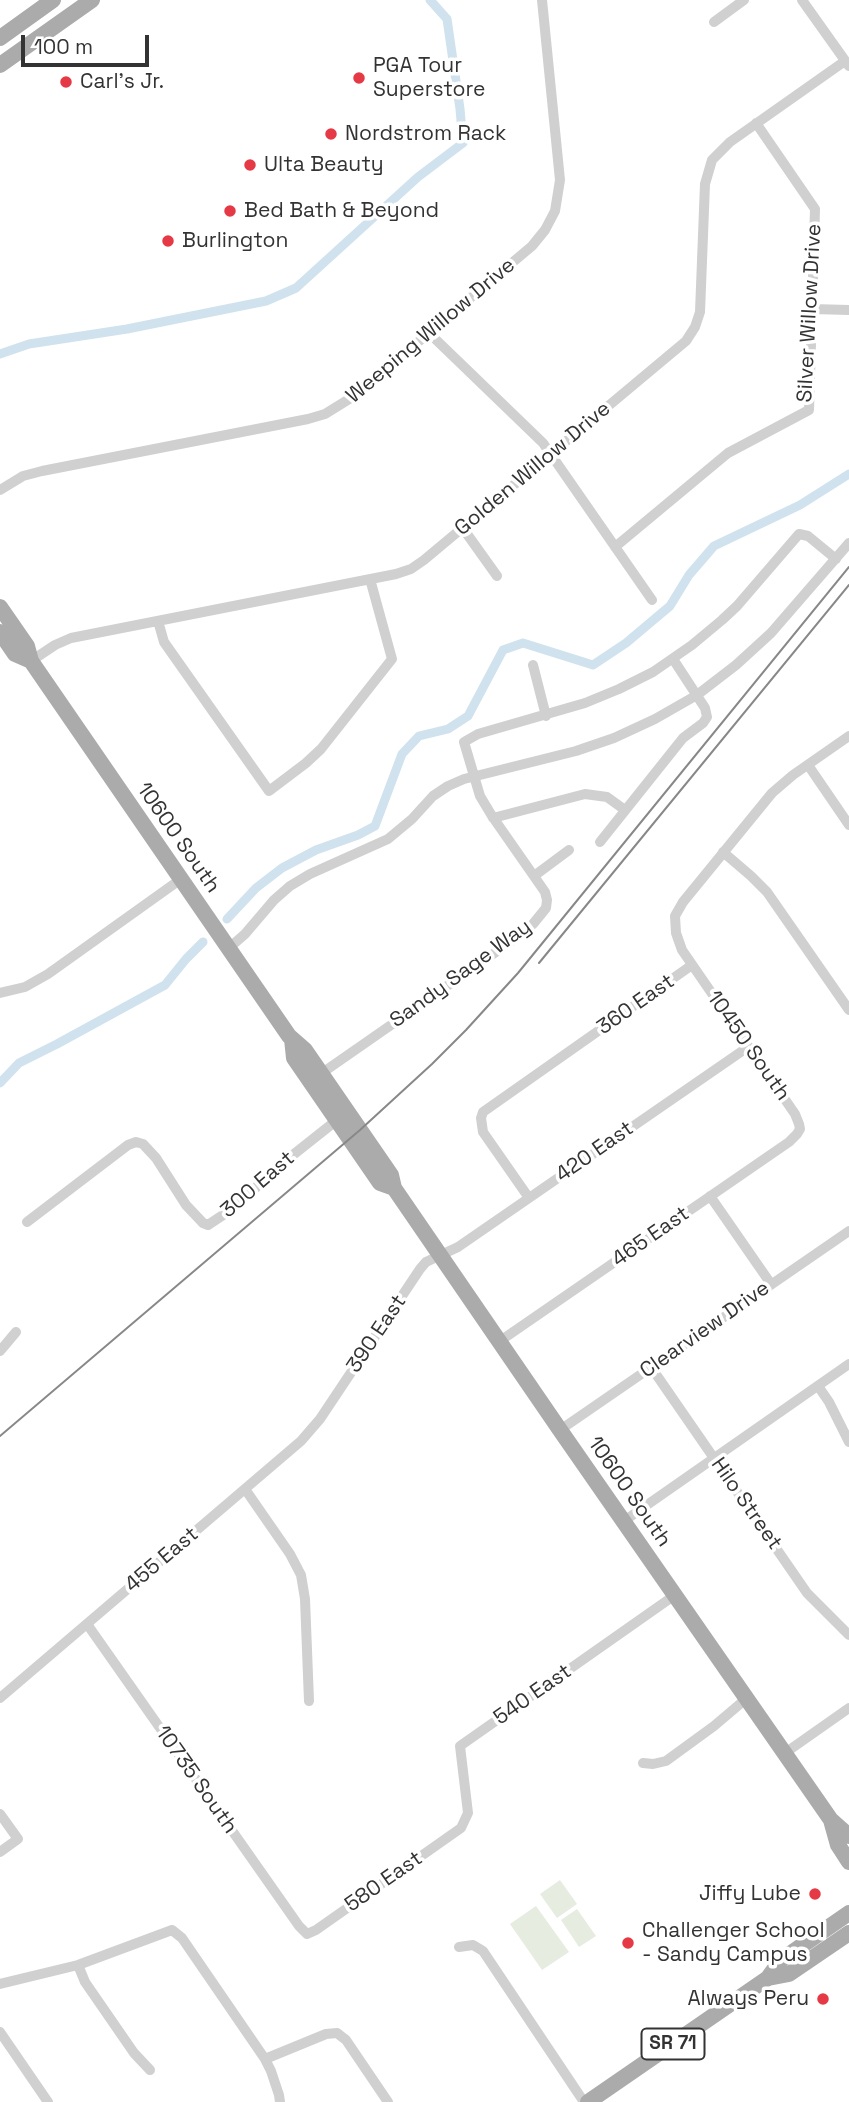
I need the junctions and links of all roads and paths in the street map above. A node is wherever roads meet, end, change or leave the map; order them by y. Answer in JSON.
{"nodes":[{"id":1,"x":53,"y":0,"type":"edge"},
{"id":2,"x":92,"y":0,"type":"edge"},
{"id":3,"x":542,"y":0,"type":"edge"},
{"id":4,"x":744,"y":0,"type":"edge"},
{"id":5,"x":802,"y":0,"type":"edge"},
{"id":6,"x":714,"y":22,"type":"dead end"},
{"id":7,"x":0,"y":38,"type":"edge"},
{"id":8,"x":847,"y":64,"type":"edge"},
{"id":9,"x":0,"y":65,"type":"edge"},
{"id":10,"x":756,"y":124,"type":"junction"},
{"id":11,"x":812,"y":309,"type":"junction"},
{"id":12,"x":849,"y":310,"type":"edge"},
{"id":13,"x":429,"y":333,"type":"junction"},
{"id":14,"x":551,"y":455,"type":"junction"},
{"id":15,"x":0,"y":490,"type":"edge"},
{"id":16,"x":462,"y":527,"type":"junction"},
{"id":17,"x":849,"y":543,"type":"edge"},
{"id":18,"x":615,"y":547,"type":"junction"},
{"id":19,"x":836,"y":559,"type":"junction"},
{"id":20,"x":497,"y":576,"type":"dead end"},
{"id":21,"x":370,"y":579,"type":"junction"},
{"id":22,"x":652,"y":600,"type":"dead end"},
{"id":23,"x":0,"y":607,"type":"edge"},
{"id":24,"x":158,"y":621,"type":"junction"},
{"id":25,"x":0,"y":632,"type":"edge"},
{"id":26,"x":673,"y":659,"type":"junction"},
{"id":27,"x":31,"y":661,"type":"junction"},
{"id":28,"x":533,"y":665,"type":"dead end"},
{"id":29,"x":697,"y":695,"type":"junction"},
{"id":30,"x":546,"y":716,"type":"junction"},
{"id":31,"x":849,"y":736,"type":"edge"},
{"id":32,"x":808,"y":765,"type":"junction"},
{"id":33,"x":473,"y":777,"type":"junction"},
{"id":34,"x":625,"y":810,"type":"junction"},
{"id":35,"x":493,"y":818,"type":"junction"},
{"id":36,"x":849,"y":825,"type":"edge"},
{"id":37,"x":600,"y":842,"type":"dead end"},
{"id":38,"x":569,"y":850,"type":"dead end"},
{"id":39,"x":723,"y":852,"type":"junction"},
{"id":40,"x":534,"y":876,"type":"junction"},
{"id":41,"x":181,"y":879,"type":"junction"},
{"id":42,"x":229,"y":948,"type":"junction"},
{"id":43,"x":692,"y":965,"type":"junction"},
{"id":44,"x":0,"y":993,"type":"edge"},
{"id":45,"x":849,"y":1010,"type":"edge"},
{"id":46,"x":292,"y":1039,"type":"junction"},
{"id":47,"x":748,"y":1047,"type":"junction"},
{"id":48,"x":322,"y":1073,"type":"junction"},
{"id":49,"x":337,"y":1120,"type":"junction"},
{"id":50,"x":800,"y":1129,"type":"joint"},
{"id":51,"x":394,"y":1188,"type":"junction"},
{"id":52,"x":710,"y":1196,"type":"junction"},
{"id":53,"x":529,"y":1198,"type":"junction"},
{"id":54,"x":27,"y":1222,"type":"dead end"},
{"id":55,"x":849,"y":1231,"type":"edge"},
{"id":56,"x":440,"y":1256,"type":"junction"},
{"id":57,"x":771,"y":1284,"type":"junction"},
{"id":58,"x":16,"y":1332,"type":"dead end"},
{"id":59,"x":500,"y":1341,"type":"junction"},
{"id":60,"x":0,"y":1351,"type":"edge"},
{"id":61,"x":849,"y":1364,"type":"edge"},
{"id":62,"x":651,"y":1367,"type":"junction"},
{"id":63,"x":818,"y":1386,"type":"junction"},
{"id":64,"x":320,"y":1419,"type":"joint"},
{"id":65,"x":561,"y":1430,"type":"junction"},
{"id":66,"x":849,"y":1441,"type":"edge"},
{"id":67,"x":714,"y":1458,"type":"junction"},
{"id":68,"x":245,"y":1489,"type":"junction"},
{"id":69,"x":624,"y":1521,"type":"junction"},
{"id":70,"x":675,"y":1595,"type":"junction"},
{"id":71,"x":87,"y":1624,"type":"junction"},
{"id":72,"x":849,"y":1634,"type":"edge"},
{"id":73,"x":0,"y":1698,"type":"edge"},
{"id":74,"x":747,"y":1698,"type":"junction"},
{"id":75,"x":309,"y":1701,"type":"dead end"},
{"id":76,"x":849,"y":1708,"type":"edge"},
{"id":77,"x":785,"y":1753,"type":"junction"},
{"id":78,"x":642,"y":1763,"type":"dead end"},
{"id":79,"x":0,"y":1814,"type":"edge"},
{"id":80,"x":831,"y":1820,"type":"junction"},
{"id":81,"x":461,"y":1828,"type":"joint"},
{"id":82,"x":849,"y":1836,"type":"edge"},
{"id":83,"x":0,"y":1852,"type":"edge"},
{"id":84,"x":849,"y":1862,"type":"edge"},
{"id":85,"x":849,"y":1913,"type":"edge"},
{"id":86,"x":849,"y":1933,"type":"edge"},
{"id":87,"x":307,"y":1934,"type":"joint"},
{"id":88,"x":459,"y":1947,"type":"dead end"},
{"id":89,"x":79,"y":1965,"type":"junction"},
{"id":90,"x":768,"y":1978,"type":"junction"},
{"id":91,"x":0,"y":1984,"type":"edge"},
{"id":92,"x":0,"y":2032,"type":"edge"},
{"id":93,"x":265,"y":2059,"type":"junction"},
{"id":94,"x":150,"y":2070,"type":"dead end"},
{"id":95,"x":48,"y":2102,"type":"edge"},
{"id":96,"x":280,"y":2102,"type":"edge"},
{"id":97,"x":388,"y":2102,"type":"edge"},
{"id":98,"x":586,"y":2102,"type":"edge"}],
"edges":[{"from":1,"to":7,"type":"main road"},
{"from":2,"to":9,"type":"main road"},
{"from":3,"to":13,"type":"street","name":"Weeping Willow Drive"},
{"from":4,"to":6,"type":"street"},
{"from":5,"to":8,"type":"street"},
{"from":8,"to":10,"type":"street","name":"Golden Willow Drive"},
{"from":10,"to":11,"type":"street","name":"Silver Willow Drive"},
{"from":10,"to":14,"type":"street","name":"Golden Willow Drive"},
{"from":11,"to":12,"type":"street"},
{"from":11,"to":18,"type":"street","name":"Silver Willow Drive"},
{"from":13,"to":14,"type":"street"},
{"from":13,"to":15,"type":"street","name":"Weeping Willow Drive"},
{"from":14,"to":16,"type":"street","name":"Golden Willow Drive"},
{"from":14,"to":18,"type":"street"},
{"from":16,"to":20,"type":"street"},
{"from":16,"to":21,"type":"street","name":"Golden Willow Drive"},
{"from":17,"to":19,"type":"street"},
{"from":18,"to":22,"type":"street"},
{"from":19,"to":26,"type":"street"},
{"from":19,"to":29,"type":"street"},
{"from":21,"to":24,"type":"street","name":"Golden Willow Drive"},
{"from":21,"to":24,"type":"street"},
{"from":23,"to":27,"type":"main road","name":"10600 South"},
{"from":24,"to":27,"type":"street","name":"Golden Willow Drive"},
{"from":25,"to":27,"type":"main road","name":"10600 South"},
{"from":26,"to":29,"type":"street"},
{"from":26,"to":30,"type":"street"},
{"from":27,"to":41,"type":"main road","name":"10600 South"},
{"from":28,"to":30,"type":"street"},
{"from":29,"to":33,"type":"street"},
{"from":29,"to":34,"type":"street"},
{"from":30,"to":33,"type":"street","name":"Sandy Sage Way"},
{"from":31,"to":32,"type":"street","name":"360 East"},
{"from":32,"to":36,"type":"street"},
{"from":32,"to":39,"type":"street","name":"360 East"},
{"from":33,"to":35,"type":"street","name":"Sandy Sage Way"},
{"from":33,"to":42,"type":"street"},
{"from":34,"to":35,"type":"street"},
{"from":34,"to":37,"type":"street"},
{"from":35,"to":40,"type":"street","name":"Sandy Sage Way"},
{"from":38,"to":40,"type":"street"},
{"from":39,"to":43,"type":"street","name":"360 East"},
{"from":39,"to":45,"type":"street"},
{"from":40,"to":48,"type":"street","name":"Sandy Sage Way"},
{"from":41,"to":42,"type":"main road","name":"10600 South"},
{"from":41,"to":44,"type":"street"},
{"from":42,"to":46,"type":"main road","name":"10600 South"},
{"from":43,"to":47,"type":"street","name":"10450 South"},
{"from":43,"to":53,"type":"street","name":"360 East"},
{"from":46,"to":48,"type":"main road","name":"10600 South"},
{"from":46,"to":49,"type":"main road","name":"10600 South"},
{"from":47,"to":50,"type":"street","name":"10450 South"},
{"from":47,"to":53,"type":"street","name":"420 East"},
{"from":48,"to":51,"type":"main road","name":"10600 South"},
{"from":49,"to":51,"type":"main road","name":"10600 South"},
{"from":49,"to":54,"type":"street","name":"300 East"},
{"from":50,"to":52,"type":"street","name":"465 East"},
{"from":51,"to":56,"type":"main road","name":"10600 South"},
{"from":52,"to":57,"type":"street"},
{"from":52,"to":59,"type":"street","name":"465 East"},
{"from":53,"to":56,"type":"street","name":"420 East"},
{"from":55,"to":57,"type":"street","name":"Clearview Drive"},
{"from":56,"to":59,"type":"main road","name":"10600 South"},
{"from":56,"to":64,"type":"street","name":"390 East"},
{"from":57,"to":62,"type":"street","name":"Clearview Drive"},
{"from":58,"to":60,"type":"street"},
{"from":59,"to":65,"type":"main road","name":"10600 South"},
{"from":61,"to":63,"type":"street"},
{"from":62,"to":65,"type":"street","name":"Clearview Drive"},
{"from":62,"to":67,"type":"street","name":"Hilo Street"},
{"from":63,"to":66,"type":"street"},
{"from":63,"to":67,"type":"street"},
{"from":64,"to":68,"type":"street","name":"455 East"},
{"from":65,"to":69,"type":"main road","name":"10600 South"},
{"from":67,"to":69,"type":"street"},
{"from":67,"to":72,"type":"street","name":"Hilo Street"},
{"from":68,"to":71,"type":"street","name":"455 East"},
{"from":68,"to":75,"type":"street"},
{"from":69,"to":70,"type":"main road","name":"10600 South"},
{"from":70,"to":74,"type":"main road","name":"10600 South"},
{"from":70,"to":81,"type":"street","name":"540 East"},
{"from":71,"to":73,"type":"street","name":"455 East"},
{"from":71,"to":87,"type":"street","name":"10735 South"},
{"from":74,"to":77,"type":"main road","name":"10600 South"},
{"from":74,"to":78,"type":"street"},
{"from":76,"to":77,"type":"street"},
{"from":77,"to":80,"type":"main road","name":"10600 South"},
{"from":79,"to":83,"type":"street"},
{"from":80,"to":82,"type":"main road","name":"10600 South"},
{"from":80,"to":84,"type":"main road","name":"10600 South"},
{"from":81,"to":87,"type":"street","name":"580 East"},
{"from":85,"to":90,"type":"main road","number":"SR 71"},
{"from":86,"to":90,"type":"main road","number":"SR 71"},
{"from":88,"to":98,"type":"street"},
{"from":89,"to":91,"type":"street"},
{"from":89,"to":93,"type":"street"},
{"from":89,"to":94,"type":"street"},
{"from":90,"to":98,"type":"main road","number":"SR 71"},
{"from":92,"to":95,"type":"street"},
{"from":93,"to":96,"type":"street"},
{"from":93,"to":97,"type":"street"}]}
